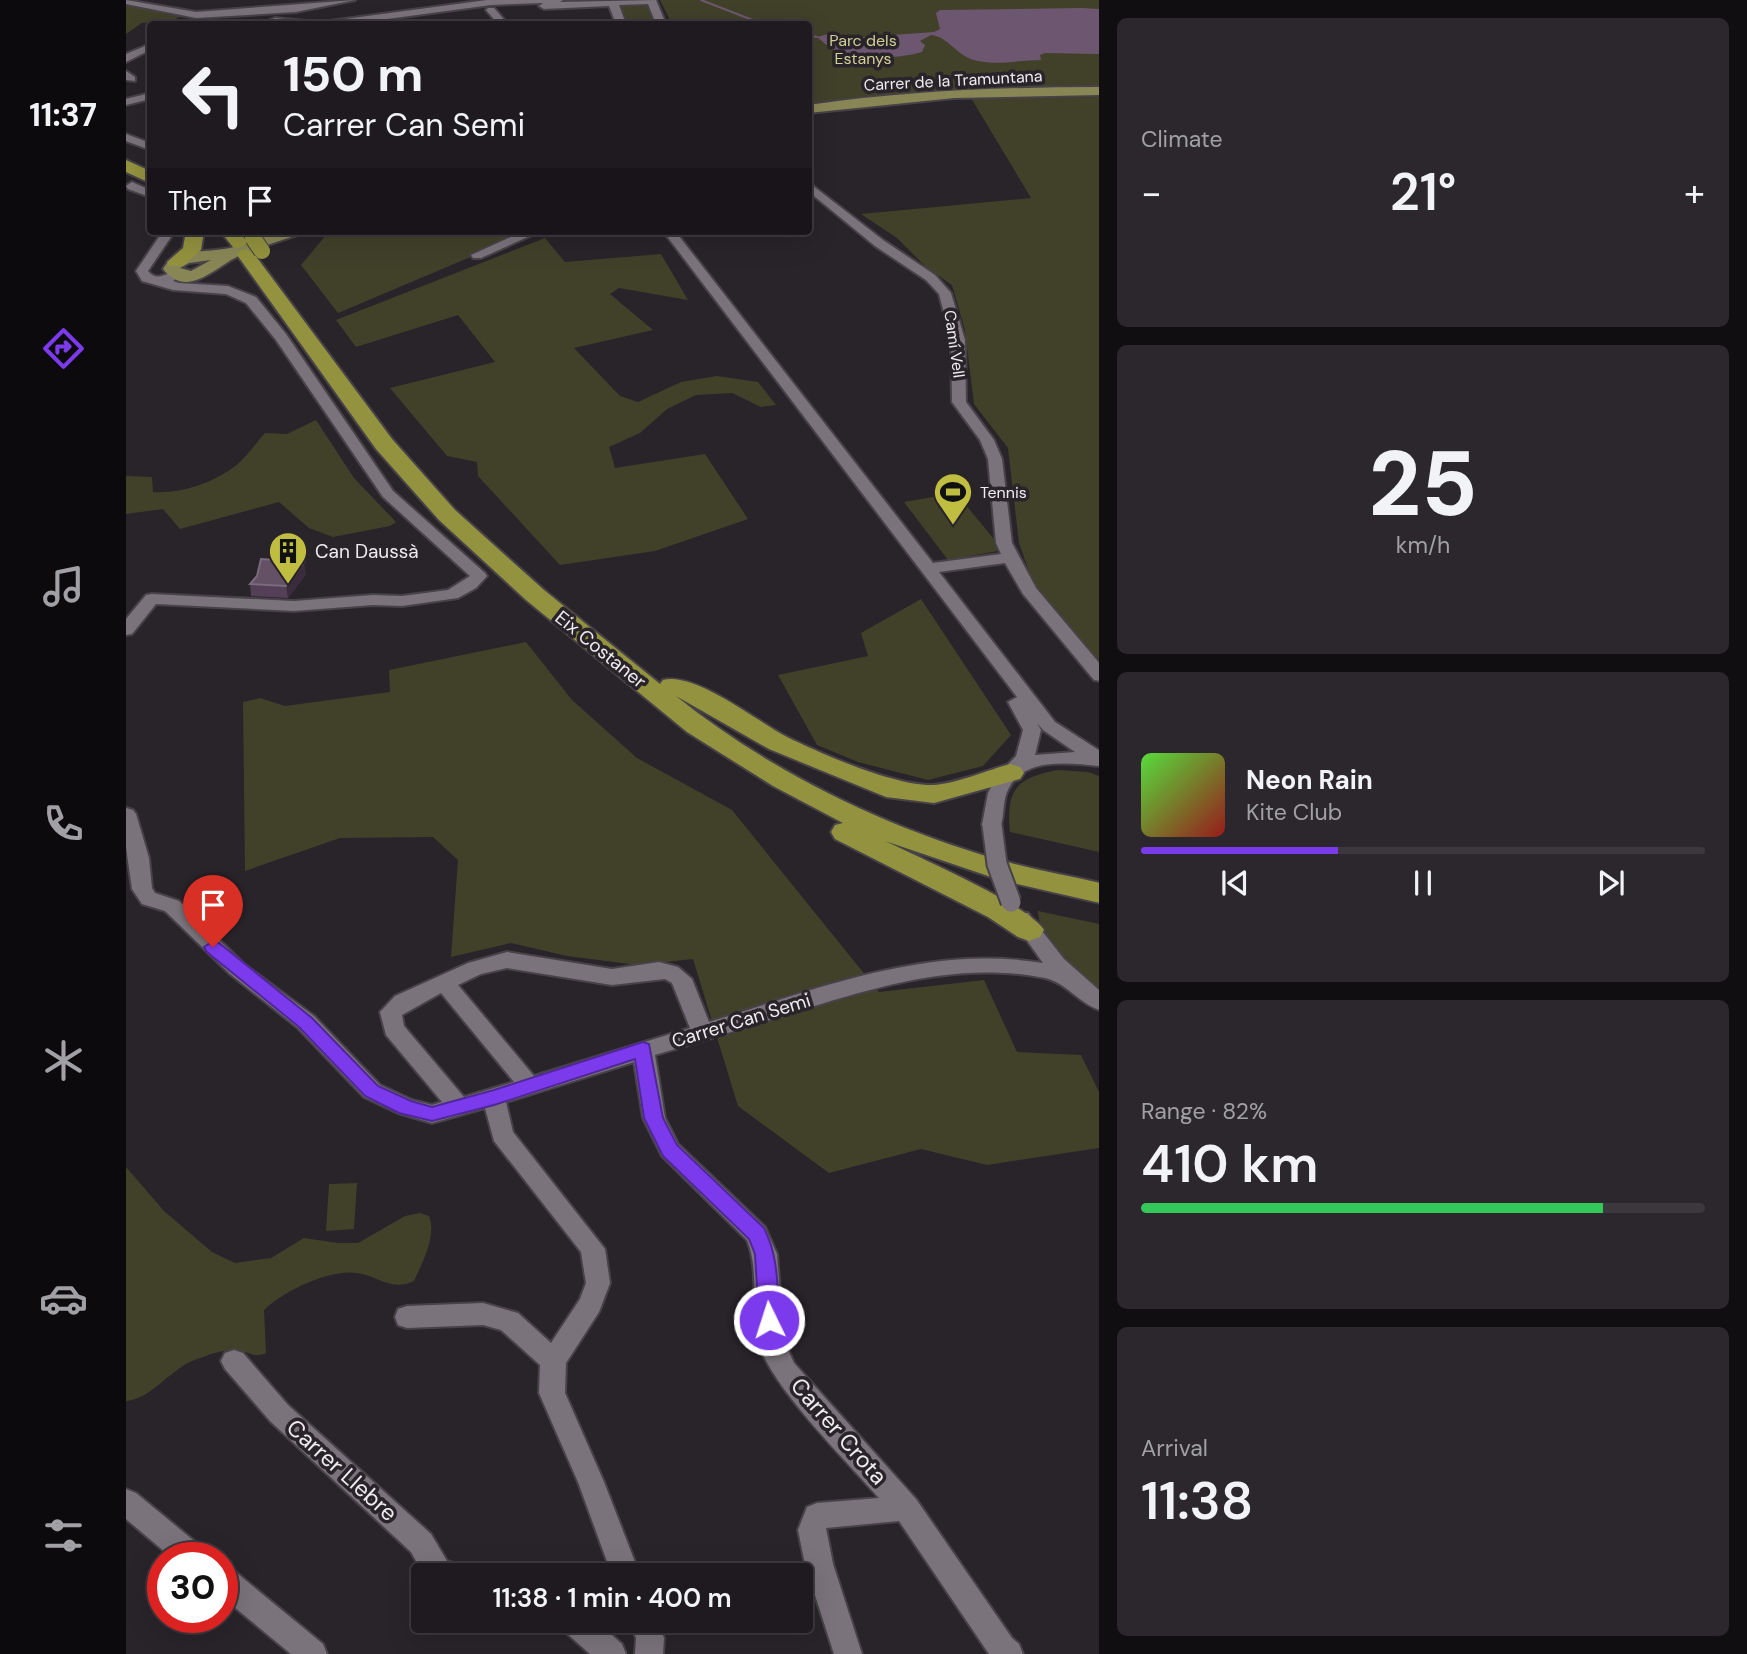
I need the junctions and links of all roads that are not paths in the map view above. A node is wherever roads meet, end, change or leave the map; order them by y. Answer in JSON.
{"nodes":[{"id":1,"x":350,"y":0,"type":"edge"},
{"id":2,"x":558,"y":0,"type":"edge"},
{"id":3,"x":651,"y":0,"type":"edge"},
{"id":4,"x":126,"y":1,"type":"edge"},
{"id":5,"x":612,"y":1,"type":"edge"},
{"id":6,"x":198,"y":2,"type":"edge"},
{"id":7,"x":384,"y":2,"type":"dead end"},
{"id":8,"x":494,"y":5,"type":"edge"},
{"id":9,"x":298,"y":6,"type":"edge"},
{"id":10,"x":196,"y":15,"type":"junction"},
{"id":11,"x":401,"y":20,"type":"edge"},
{"id":12,"x":201,"y":21,"type":"edge"},
{"id":13,"x":325,"y":21,"type":"edge"},
{"id":14,"x":383,"y":21,"type":"edge"},
{"id":15,"x":502,"y":21,"type":"edge"},
{"id":16,"x":509,"y":21,"type":"edge"},
{"id":17,"x":620,"y":21,"type":"edge"},
{"id":18,"x":660,"y":21,"type":"edge"},
{"id":19,"x":147,"y":48,"type":"edge"},
{"id":20,"x":126,"y":59,"type":"edge"},
{"id":21,"x":1099,"y":91,"type":"edge"},
{"id":22,"x":147,"y":97,"type":"edge"},
{"id":23,"x":126,"y":102,"type":"edge"},
{"id":24,"x":812,"y":109,"type":"edge"},
{"id":25,"x":126,"y":137,"type":"edge"},
{"id":26,"x":147,"y":146,"type":"edge"},
{"id":27,"x":126,"y":149,"type":"edge"},
{"id":28,"x":147,"y":158,"type":"edge"},
{"id":29,"x":126,"y":163,"type":"edge"},
{"id":30,"x":147,"y":170,"type":"edge"},
{"id":31,"x":147,"y":176,"type":"edge"},
{"id":32,"x":132,"y":186,"type":"dead end"},
{"id":33,"x":812,"y":188,"type":"edge"},
{"id":34,"x":147,"y":193,"type":"edge"},
{"id":35,"x":166,"y":235,"type":"edge"},
{"id":36,"x":194,"y":235,"type":"edge"},
{"id":37,"x":277,"y":235,"type":"edge"},
{"id":38,"x":526,"y":235,"type":"edge"},
{"id":39,"x":662,"y":235,"type":"edge"},
{"id":40,"x":672,"y":235,"type":"edge"},
{"id":41,"x":244,"y":243,"type":"edge"},
{"id":42,"x":477,"y":256,"type":"dead end"},
{"id":43,"x":196,"y":258,"type":"junction"},
{"id":44,"x":212,"y":268,"type":"junction"},
{"id":45,"x":172,"y":273,"type":"junction"},
{"id":46,"x":1013,"y":563,"type":"junction"},
{"id":47,"x":931,"y":573,"type":"junction"},
{"id":48,"x":126,"y":630,"type":"edge"},
{"id":49,"x":1099,"y":675,"type":"edge"},
{"id":50,"x":672,"y":686,"type":"junction"},
{"id":51,"x":696,"y":726,"type":"junction"},
{"id":52,"x":1096,"y":757,"type":"edge"},
{"id":53,"x":1014,"y":770,"type":"junction"},
{"id":54,"x":126,"y":814,"type":"edge"},
{"id":55,"x":1099,"y":879,"type":"edge"},
{"id":56,"x":1099,"y":893,"type":"edge"},
{"id":57,"x":1030,"y":933,"type":"junction"},
{"id":58,"x":992,"y":966,"type":"junction"},
{"id":59,"x":1068,"y":977,"type":"junction"},
{"id":60,"x":444,"y":982,"type":"junction"},
{"id":61,"x":1099,"y":1001,"type":"edge"},
{"id":62,"x":702,"y":1031,"type":"junction"},
{"id":63,"x":643,"y":1049,"type":"junction"},
{"id":64,"x":529,"y":1085,"type":"junction"},
{"id":65,"x":494,"y":1097,"type":"junction"},
{"id":66,"x":460,"y":1108,"type":"junction"},
{"id":67,"x":407,"y":1317,"type":"dead end"},
{"id":68,"x":553,"y":1361,"type":"junction"},
{"id":69,"x":234,"y":1362,"type":"dead end"},
{"id":70,"x":126,"y":1502,"type":"edge"},
{"id":71,"x":906,"y":1508,"type":"junction"},
{"id":72,"x":175,"y":1542,"type":"edge"},
{"id":73,"x":433,"y":1563,"type":"edge"},
{"id":74,"x":621,"y":1563,"type":"edge"},
{"id":75,"x":238,"y":1592,"type":"edge"},
{"id":76,"x":588,"y":1633,"type":"edge"},
{"id":77,"x":648,"y":1633,"type":"edge"},
{"id":78,"x":313,"y":1654,"type":"edge"},
{"id":79,"x":612,"y":1654,"type":"edge"},
{"id":80,"x":649,"y":1654,"type":"edge"},
{"id":81,"x":848,"y":1654,"type":"edge"},
{"id":82,"x":1009,"y":1654,"type":"edge"}],
"edges":[{"from":1,"to":9,"type":"street"},
{"from":2,"to":8,"type":"street"},
{"from":3,"to":5,"type":"street"},
{"from":3,"to":18,"type":"street"},
{"from":4,"to":10,"type":"street"},
{"from":5,"to":8,"type":"street"},
{"from":5,"to":17,"type":"street"},
{"from":6,"to":10,"type":"street"},
{"from":7,"to":11,"type":"street"},
{"from":8,"to":11,"type":"street"},
{"from":8,"to":15,"type":"street"},
{"from":8,"to":16,"type":"street"},
{"from":9,"to":10,"type":"street"},
{"from":9,"to":13,"type":"street"},
{"from":10,"to":12,"type":"street"},
{"from":11,"to":14,"type":"street"},
{"from":19,"to":20,"type":"street"},
{"from":21,"to":24,"type":"main road","name":"Carrer de la Tramuntana"},
{"from":22,"to":23,"type":"street"},
{"from":25,"to":26,"type":"street"},
{"from":27,"to":28,"type":"highway"},
{"from":29,"to":30,"type":"highway"},
{"from":29,"to":31,"type":"highway"},
{"from":32,"to":34,"type":"street"},
{"from":33,"to":46,"type":"street","name":"Camí Vell"},
{"from":35,"to":45,"type":"street"},
{"from":36,"to":45,"type":"highway"},
{"from":37,"to":41,"type":"main road"},
{"from":38,"to":42,"type":"street"},
{"from":39,"to":53,"type":"street"},
{"from":40,"to":47,"type":"street"},
{"from":41,"to":43,"type":"main road"},
{"from":41,"to":44,"type":"main road"},
{"from":41,"to":50,"type":"highway","name":"Eix Costaner"},
{"from":41,"to":51,"type":"highway","name":"Eix Costaner"},
{"from":43,"to":44,"type":"main road"},
{"from":43,"to":45,"type":"main road"},
{"from":44,"to":45,"type":"main road"},
{"from":45,"to":48,"type":"street"},
{"from":46,"to":47,"type":"street"},
{"from":46,"to":49,"type":"street","name":"Camí Vell"},
{"from":47,"to":52,"type":"street"},
{"from":50,"to":53,"type":"highway"},
{"from":50,"to":55,"type":"highway","name":"Eix Costaner"},
{"from":51,"to":56,"type":"highway","name":"Eix Costaner"},
{"from":51,"to":57,"type":"highway"},
{"from":52,"to":53,"type":"street"},
{"from":53,"to":57,"type":"street","bridge":true},
{"from":54,"to":66,"type":"street","name":"Carrer Can Semi"},
{"from":57,"to":58,"type":"street","name":"Carrer Can Semi"},
{"from":57,"to":59,"type":"street"},
{"from":58,"to":59,"type":"street","name":"Carrer Can Semi"},
{"from":58,"to":62,"type":"street","name":"Carrer Can Semi"},
{"from":59,"to":61,"type":"street"},
{"from":60,"to":62,"type":"street"},
{"from":60,"to":64,"type":"street"},
{"from":60,"to":66,"type":"street"},
{"from":62,"to":63,"type":"street","name":"Carrer Can Semi"},
{"from":63,"to":64,"type":"street","name":"Carrer Can Semi"},
{"from":63,"to":71,"type":"street","name":"Carrer Crota"},
{"from":64,"to":65,"type":"street","name":"Carrer Can Semi"},
{"from":65,"to":66,"type":"street","name":"Carrer Can Semi"},
{"from":65,"to":68,"type":"street"},
{"from":67,"to":68,"type":"street"},
{"from":68,"to":74,"type":"street"},
{"from":69,"to":73,"type":"street","name":"Carrer Llebre"},
{"from":70,"to":72,"type":"street"},
{"from":71,"to":81,"type":"street"},
{"from":71,"to":82,"type":"street","name":"Carrer Crota"},
{"from":75,"to":78,"type":"street"},
{"from":76,"to":79,"type":"street"},
{"from":77,"to":80,"type":"street"}]}
